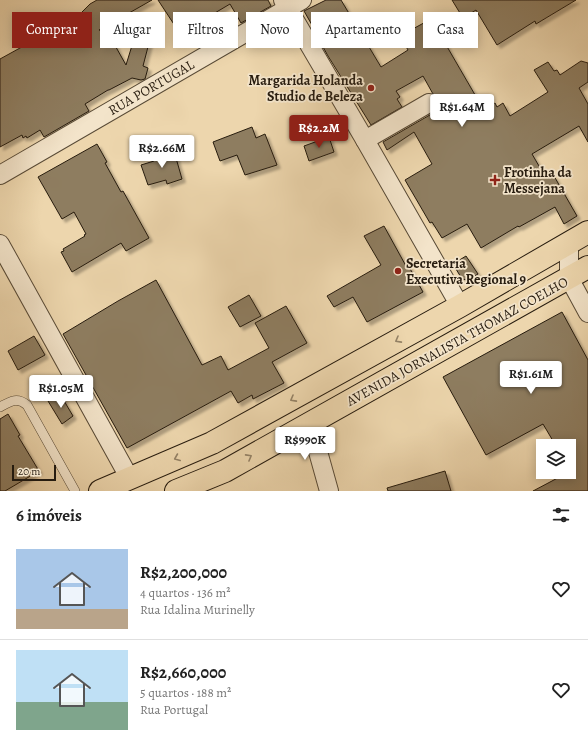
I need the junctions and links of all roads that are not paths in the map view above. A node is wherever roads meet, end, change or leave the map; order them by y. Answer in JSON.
{"nodes":[{"id":1,"x":291,"y":3,"type":"edge"},
{"id":2,"x":429,"y":103,"type":"dead end"},
{"id":3,"x":365,"y":140,"type":"junction"},
{"id":4,"x":0,"y":175,"type":"edge"},
{"id":5,"x":588,"y":232,"type":"edge"},
{"id":6,"x":569,"y":243,"type":"junction"},
{"id":7,"x":0,"y":244,"type":"edge"},
{"id":8,"x":588,"y":267,"type":"edge"},
{"id":9,"x":569,"y":278,"type":"junction"},
{"id":10,"x":460,"y":306,"type":"junction"},
{"id":11,"x":588,"y":313,"type":"edge"},
{"id":12,"x":327,"y":380,"type":"junction"},
{"id":13,"x":341,"y":406,"type":"junction"},
{"id":14,"x":0,"y":407,"type":"edge"},
{"id":15,"x":310,"y":423,"type":"junction"},
{"id":16,"x":212,"y":443,"type":"junction"},
{"id":17,"x":225,"y":471,"type":"junction"},
{"id":18,"x":130,"y":479,"type":"junction"},
{"id":19,"x":76,"y":491,"type":"edge"},
{"id":20,"x":100,"y":491,"type":"edge"},
{"id":21,"x":176,"y":491,"type":"edge"},
{"id":22,"x":329,"y":491,"type":"edge"}],
"edges":[{"from":1,"to":3,"type":"street"},
{"from":1,"to":4,"type":"street","name":"RUA PORTUGAL"},
{"from":2,"to":3,"type":"street"},
{"from":3,"to":10,"type":"street"},
{"from":5,"to":6,"type":"main road","name":"AVENIDA JORNALISTA THOMAZ COELHO"},
{"from":6,"to":9,"type":"street"},
{"from":6,"to":10,"type":"main road","name":"AVENIDA JORNALISTA THOMAZ COELHO"},
{"from":7,"to":18,"type":"street"},
{"from":8,"to":9,"type":"main road","name":"AVENIDA JORNALISTA THOMAZ COELHO"},
{"from":9,"to":11,"type":"street"},
{"from":9,"to":13,"type":"main road","name":"AVENIDA JORNALISTA THOMAZ COELHO"},
{"from":10,"to":12,"type":"main road","name":"AVENIDA JORNALISTA THOMAZ COELHO","one_way":true},
{"from":12,"to":13,"type":"main road"},
{"from":12,"to":16,"type":"main road","name":"AVENIDA JORNALISTA THOMAZ COELHO","one_way":true},
{"from":13,"to":15,"type":"main road","name":"AVENIDA JORNALISTA THOMAZ COELHO"},
{"from":14,"to":19,"type":"lane"},
{"from":17,"to":15,"type":"main road","name":"AVENIDA JORNALISTA THOMAZ COELHO","one_way":true},
{"from":15,"to":22,"type":"street"},
{"from":16,"to":17,"type":"main road"},
{"from":16,"to":18,"type":"main road","name":"AVENIDA JORNALISTA THOMAZ COELHO","one_way":true},
{"from":17,"to":21,"type":"main road","name":"AVENIDA JORNALISTA THOMAZ COELHO"},
{"from":18,"to":20,"type":"main road","name":"AVENIDA JORNALISTA THOMAZ COELHO"}]}
